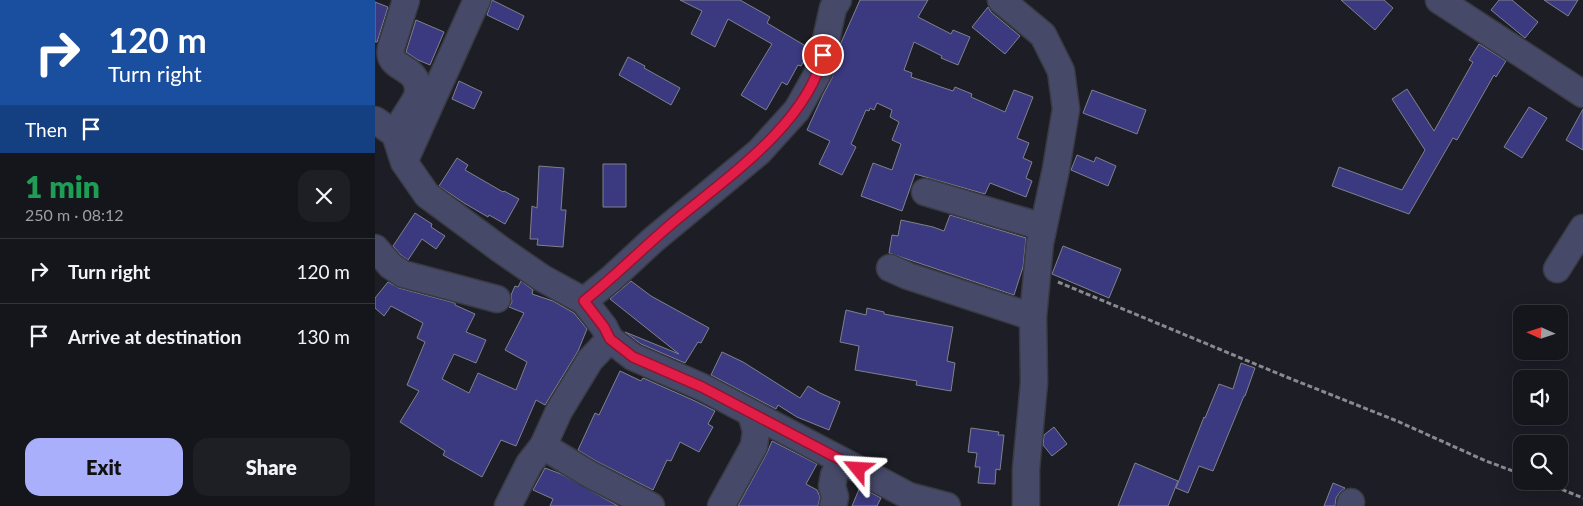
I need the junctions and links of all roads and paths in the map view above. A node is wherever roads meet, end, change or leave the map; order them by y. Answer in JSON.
{"nodes":[{"id":1,"x":406,"y":0,"type":"edge"},
{"id":2,"x":477,"y":0,"type":"edge"},
{"id":3,"x":838,"y":0,"type":"edge"},
{"id":4,"x":1001,"y":0,"type":"edge"},
{"id":5,"x":1439,"y":0,"type":"edge"},
{"id":6,"x":1583,"y":94,"type":"edge"},
{"id":7,"x":385,"y":127,"type":"edge"},
{"id":8,"x":404,"y":162,"type":"junction"},
{"id":9,"x":925,"y":192,"type":"dead end"},
{"id":10,"x":1043,"y":227,"type":"junction"},
{"id":11,"x":1583,"y":228,"type":"edge"},
{"id":12,"x":375,"y":248,"type":"edge"},
{"id":13,"x":891,"y":268,"type":"dead end"},
{"id":14,"x":1557,"y":269,"type":"dead end"},
{"id":15,"x":1037,"y":273,"type":"junction"},
{"id":16,"x":497,"y":299,"type":"dead end"},
{"id":17,"x":584,"y":301,"type":"junction"},
{"id":18,"x":1033,"y":317,"type":"junction"},
{"id":19,"x":610,"y":339,"type":"junction"},
{"id":20,"x":751,"y":413,"type":"junction"},
{"id":21,"x":543,"y":446,"type":"junction"},
{"id":22,"x":841,"y":461,"type":"junction"},
{"id":23,"x":1513,"y":471,"type":"edge"},
{"id":24,"x":1563,"y":490,"type":"edge"},
{"id":25,"x":1583,"y":498,"type":"edge"},
{"id":26,"x":508,"y":506,"type":"edge"},
{"id":27,"x":651,"y":506,"type":"edge"},
{"id":28,"x":721,"y":506,"type":"edge"},
{"id":29,"x":833,"y":506,"type":"edge"},
{"id":30,"x":947,"y":506,"type":"edge"},
{"id":31,"x":1026,"y":506,"type":"edge"}],
"edges":[{"from":1,"to":7,"type":"street"},
{"from":2,"to":8,"type":"street"},
{"from":3,"to":17,"type":"street"},
{"from":4,"to":10,"type":"street"},
{"from":5,"to":6,"type":"street"},
{"from":7,"to":8,"type":"street"},
{"from":8,"to":17,"type":"street"},
{"from":9,"to":10,"type":"street"},
{"from":10,"to":15,"type":"street"},
{"from":11,"to":14,"type":"street"},
{"from":12,"to":16,"type":"street"},
{"from":13,"to":18,"type":"street"},
{"from":15,"to":18,"type":"street"},
{"from":15,"to":23,"type":"path"},
{"from":17,"to":19,"type":"street"},
{"from":18,"to":31,"type":"street"},
{"from":19,"to":20,"type":"street"},
{"from":19,"to":21,"type":"street"},
{"from":20,"to":22,"type":"street"},
{"from":20,"to":28,"type":"street"},
{"from":21,"to":26,"type":"street"},
{"from":21,"to":27,"type":"street"},
{"from":22,"to":29,"type":"street"},
{"from":22,"to":30,"type":"street"},
{"from":24,"to":25,"type":"path"}]}
